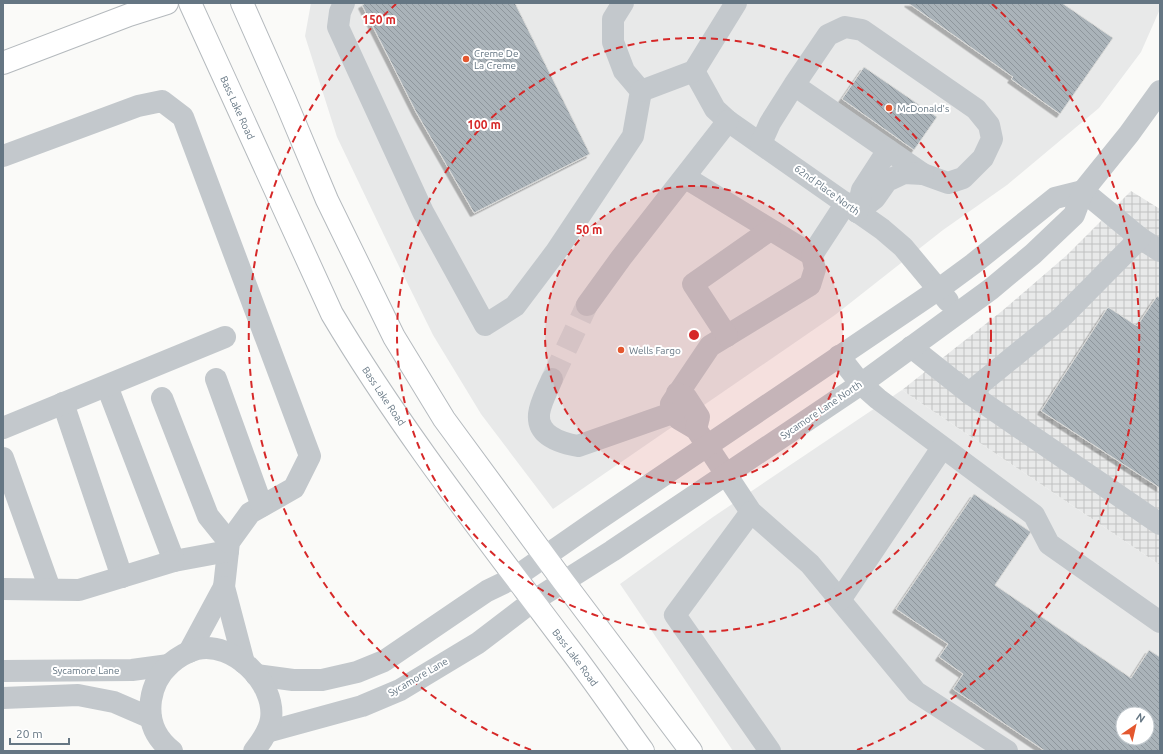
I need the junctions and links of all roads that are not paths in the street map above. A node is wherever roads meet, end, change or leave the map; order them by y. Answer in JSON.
{"nodes":[{"id":1,"x":167,"y":3,"type":"edge"},
{"id":2,"x":190,"y":3,"type":"edge"},
{"id":3,"x":242,"y":3,"type":"edge"},
{"id":4,"x":344,"y":3,"type":"edge"},
{"id":5,"x":623,"y":3,"type":"edge"},
{"id":6,"x":736,"y":3,"type":"edge"},
{"id":7,"x":3,"y":63,"type":"edge"},
{"id":8,"x":694,"y":71,"type":"junction"},
{"id":9,"x":794,"y":84,"type":"junction"},
{"id":10,"x":641,"y":91,"type":"junction"},
{"id":11,"x":1160,"y":91,"type":"edge"},
{"id":12,"x":728,"y":121,"type":"junction"},
{"id":13,"x":761,"y":143,"type":"junction"},
{"id":14,"x":888,"y":150,"type":"junction"},
{"id":15,"x":3,"y":156,"type":"edge"},
{"id":16,"x":923,"y":174,"type":"junction"},
{"id":17,"x":686,"y":178,"type":"junction"},
{"id":18,"x":1083,"y":191,"type":"junction"},
{"id":19,"x":852,"y":208,"type":"junction"},
{"id":20,"x":770,"y":230,"type":"junction"},
{"id":21,"x":1140,"y":238,"type":"junction"},
{"id":22,"x":1160,"y":251,"type":"edge"},
{"id":23,"x":812,"y":255,"type":"junction"},
{"id":24,"x":939,"y":289,"type":"junction"},
{"id":25,"x":587,"y":305,"type":"tunnel mouth"},
{"id":26,"x":957,"y":314,"type":"junction"},
{"id":27,"x":727,"y":336,"type":"junction"},
{"id":28,"x":225,"y":337,"type":"dead end"},
{"id":29,"x":911,"y":347,"type":"junction"},
{"id":30,"x":839,"y":356,"type":"junction"},
{"id":31,"x":216,"y":379,"type":"dead end"},
{"id":32,"x":552,"y":379,"type":"tunnel mouth"},
{"id":33,"x":861,"y":384,"type":"junction"},
{"id":34,"x":107,"y":386,"type":"junction"},
{"id":35,"x":969,"y":393,"type":"junction"},
{"id":36,"x":162,"y":398,"type":"dead end"},
{"id":37,"x":64,"y":403,"type":"junction"},
{"id":38,"x":676,"y":403,"type":"junction"},
{"id":39,"x":3,"y":428,"type":"edge"},
{"id":40,"x":702,"y":437,"type":"junction"},
{"id":41,"x":942,"y":448,"type":"junction"},
{"id":42,"x":3,"y":458,"type":"edge"},
{"id":43,"x":727,"y":474,"type":"junction"},
{"id":44,"x":262,"y":506,"type":"junction"},
{"id":45,"x":751,"y":512,"type":"junction"},
{"id":46,"x":1160,"y":524,"type":"edge"},
{"id":47,"x":228,"y":547,"type":"junction"},
{"id":48,"x":545,"y":556,"type":"junction"},
{"id":49,"x":174,"y":561,"type":"junction"},
{"id":50,"x":122,"y":577,"type":"junction"},
{"id":51,"x":514,"y":578,"type":"junction"},
{"id":52,"x":563,"y":581,"type":"junction"},
{"id":53,"x":224,"y":587,"type":"junction"},
{"id":54,"x":3,"y":589,"type":"edge"},
{"id":55,"x":50,"y":589,"type":"junction"},
{"id":56,"x":840,"y":600,"type":"junction"},
{"id":57,"x":533,"y":601,"type":"junction"},
{"id":58,"x":1160,"y":622,"type":"edge"},
{"id":59,"x":189,"y":652,"type":"junction"},
{"id":60,"x":170,"y":665,"type":"junction"},
{"id":61,"x":250,"y":669,"type":"junction"},
{"id":62,"x":3,"y":671,"type":"edge"},
{"id":63,"x":3,"y":698,"type":"edge"},
{"id":64,"x":151,"y":718,"type":"junction"},
{"id":65,"x":260,"y":745,"type":"edge"},
{"id":66,"x":172,"y":751,"type":"edge"},
{"id":67,"x":643,"y":751,"type":"edge"},
{"id":68,"x":691,"y":751,"type":"edge"},
{"id":69,"x":770,"y":751,"type":"edge"},
{"id":70,"x":1007,"y":751,"type":"edge"}],
"edges":[{"from":1,"to":7,"type":"main road"},
{"from":2,"to":51,"type":"main road","name":"Bass Lake Road"},
{"from":3,"to":48,"type":"main road"},
{"from":4,"to":10,"type":"street"},
{"from":5,"to":10,"type":"street"},
{"from":6,"to":8,"type":"street"},
{"from":8,"to":10,"type":"street"},
{"from":8,"to":12,"type":"street","name":"62nd Place North"},
{"from":9,"to":13,"type":"street"},
{"from":9,"to":14,"type":"street"},
{"from":9,"to":16,"type":"street"},
{"from":11,"to":18,"type":"street","name":"Sycamore Lane North"},
{"from":12,"to":13,"type":"street","name":"62nd Place North"},
{"from":12,"to":17,"type":"street"},
{"from":13,"to":19,"type":"street","name":"62nd Place North"},
{"from":14,"to":16,"type":"street"},
{"from":14,"to":19,"type":"street"},
{"from":15,"to":44,"type":"street"},
{"from":16,"to":19,"type":"street"},
{"from":17,"to":20,"type":"street"},
{"from":17,"to":25,"type":"street"},
{"from":18,"to":21,"type":"street"},
{"from":18,"to":24,"type":"street"},
{"from":18,"to":26,"type":"street","name":"Sycamore Lane North"},
{"from":19,"to":23,"type":"street"},
{"from":19,"to":24,"type":"street","name":"62nd Place North"},
{"from":20,"to":23,"type":"street"},
{"from":20,"to":27,"type":"street"},
{"from":21,"to":22,"type":"street"},
{"from":21,"to":35,"type":"street"},
{"from":23,"to":27,"type":"street"},
{"from":24,"to":26,"type":"street","name":"62nd Place North"},
{"from":24,"to":30,"type":"street"},
{"from":26,"to":29,"type":"street","name":"Sycamore Lane North"},
{"from":27,"to":38,"type":"street"},
{"from":28,"to":34,"type":"street"},
{"from":29,"to":33,"type":"street","name":"Sycamore Lane North"},
{"from":29,"to":35,"type":"street"},
{"from":30,"to":33,"type":"street"},
{"from":30,"to":40,"type":"street"},
{"from":31,"to":44,"type":"street"},
{"from":32,"to":38,"type":"street"},
{"from":33,"to":41,"type":"street"},
{"from":33,"to":43,"type":"street","name":"Sycamore Lane North"},
{"from":34,"to":37,"type":"street"},
{"from":34,"to":49,"type":"street"},
{"from":35,"to":46,"type":"street"},
{"from":36,"to":47,"type":"street"},
{"from":37,"to":39,"type":"street"},
{"from":37,"to":50,"type":"street"},
{"from":38,"to":40,"type":"street"},
{"from":40,"to":43,"type":"street"},
{"from":40,"to":48,"type":"street"},
{"from":41,"to":56,"type":"street"},
{"from":41,"to":58,"type":"street"},
{"from":42,"to":55,"type":"street"},
{"from":43,"to":45,"type":"street"},
{"from":43,"to":52,"type":"street","name":"Sycamore Lane North"},
{"from":44,"to":47,"type":"street"},
{"from":45,"to":56,"type":"street"},
{"from":45,"to":69,"type":"street"},
{"from":47,"to":49,"type":"street"},
{"from":47,"to":53,"type":"street"},
{"from":48,"to":51,"type":"street"},
{"from":48,"to":52,"type":"main road"},
{"from":49,"to":50,"type":"street"},
{"from":50,"to":55,"type":"street"},
{"from":51,"to":57,"type":"main road","name":"Bass Lake Road"},
{"from":51,"to":61,"type":"street"},
{"from":52,"to":57,"type":"street","name":"Sycamore Lane North"},
{"from":52,"to":68,"type":"main road"},
{"from":53,"to":59,"type":"street"},
{"from":53,"to":61,"type":"street"},
{"from":54,"to":55,"type":"street"},
{"from":56,"to":70,"type":"street"},
{"from":57,"to":65,"type":"street","name":"Sycamore Lane"},
{"from":57,"to":67,"type":"main road","name":"Bass Lake Road"},
{"from":59,"to":60,"type":"street"},
{"from":59,"to":61,"type":"street"},
{"from":60,"to":62,"type":"street","name":"Sycamore Lane"},
{"from":60,"to":64,"type":"street"},
{"from":61,"to":65,"type":"street"},
{"from":63,"to":64,"type":"street"},
{"from":64,"to":66,"type":"street"}]}
